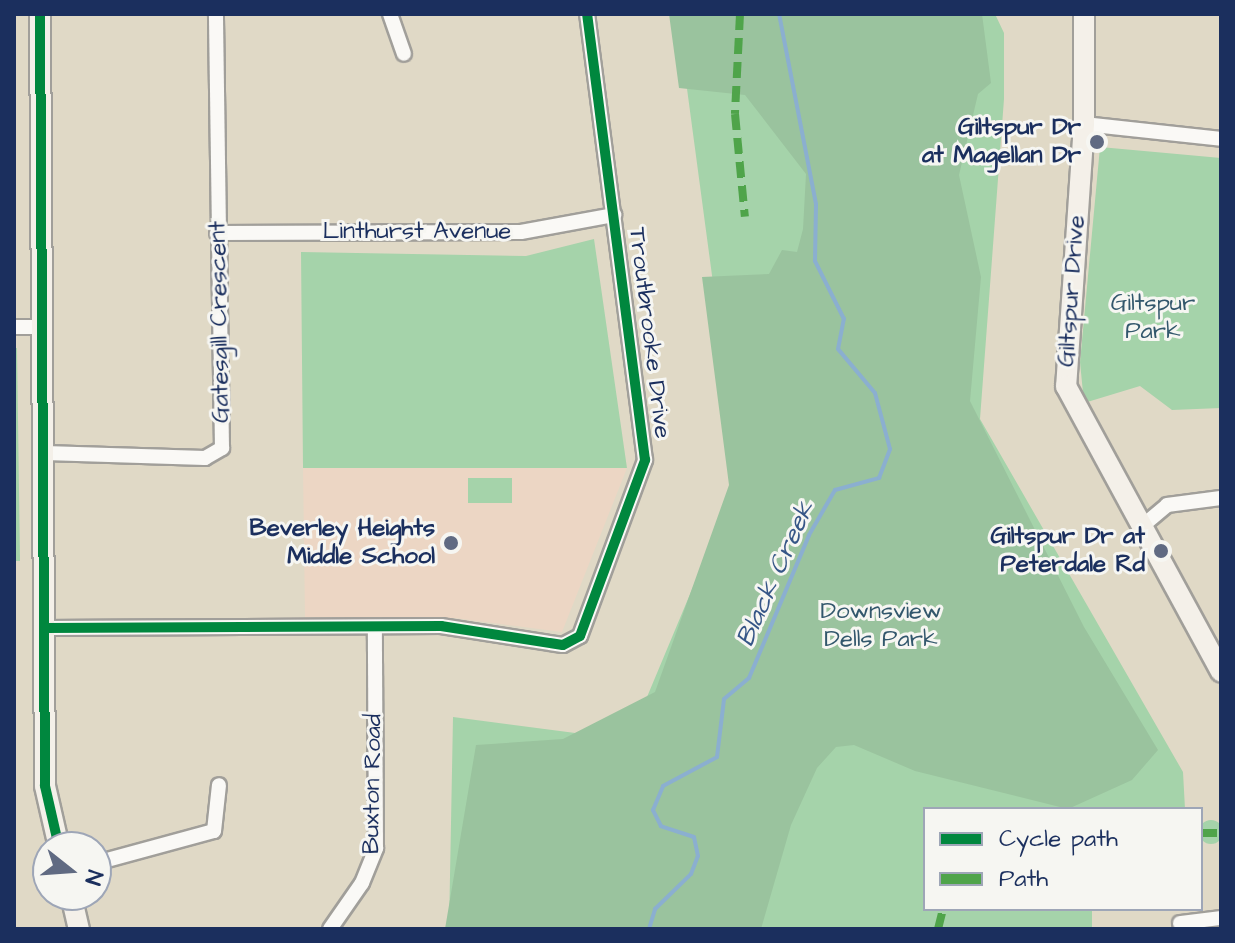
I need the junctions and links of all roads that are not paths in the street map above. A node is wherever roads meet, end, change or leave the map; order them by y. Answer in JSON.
{"nodes":[{"id":1,"x":40,"y":14,"type":"edge"},
{"id":2,"x":216,"y":14,"type":"edge"},
{"id":3,"x":390,"y":14,"type":"edge"},
{"id":4,"x":587,"y":14,"type":"edge"},
{"id":5,"x":1084,"y":14,"type":"edge"},
{"id":6,"x":404,"y":54,"type":"dead end"},
{"id":7,"x":1084,"y":124,"type":"junction"},
{"id":8,"x":1221,"y":139,"type":"edge"},
{"id":9,"x":614,"y":215,"type":"junction"},
{"id":10,"x":217,"y":233,"type":"junction"},
{"id":11,"x":14,"y":327,"type":"edge"},
{"id":12,"x":45,"y":327,"type":"junction"},
{"id":13,"x":45,"y":453,"type":"junction"},
{"id":14,"x":1221,"y":498,"type":"edge"},
{"id":15,"x":1140,"y":528,"type":"junction"},
{"id":16,"x":375,"y":627,"type":"junction"},
{"id":17,"x":45,"y":628,"type":"junction"},
{"id":18,"x":1221,"y":672,"type":"edge"},
{"id":19,"x":219,"y":785,"type":"dead end"},
{"id":20,"x":55,"y":831,"type":"edge"},
{"id":21,"x":112,"y":859,"type":"edge"},
{"id":22,"x":1221,"y":918,"type":"edge"},
{"id":23,"x":1180,"y":923,"type":"dead end"},
{"id":24,"x":330,"y":929,"type":"edge"}],
"edges":[{"from":1,"to":12,"type":"street"},
{"from":2,"to":10,"type":"street","name":"Gatesgill Crescent"},
{"from":3,"to":6,"type":"street"},
{"from":4,"to":9,"type":"street","name":"Troutbrooke Drive"},
{"from":5,"to":7,"type":"street","name":"Giltspur Drive"},
{"from":7,"to":8,"type":"street"},
{"from":7,"to":15,"type":"street","name":"Giltspur Drive"},
{"from":9,"to":10,"type":"street","name":"Linthurst Avenue"},
{"from":9,"to":16,"type":"street","name":"Troutbrooke Drive"},
{"from":10,"to":13,"type":"street","name":"Gatesgill Crescent"},
{"from":11,"to":12,"type":"street"},
{"from":12,"to":13,"type":"street"},
{"from":13,"to":17,"type":"street"},
{"from":14,"to":15,"type":"street"},
{"from":15,"to":18,"type":"street","name":"Giltspur Drive"},
{"from":16,"to":17,"type":"street","name":"Troutbrooke Drive"},
{"from":16,"to":24,"type":"street","name":"Buxton Road"},
{"from":17,"to":20,"type":"street"},
{"from":19,"to":21,"type":"street"},
{"from":22,"to":23,"type":"street"}]}
